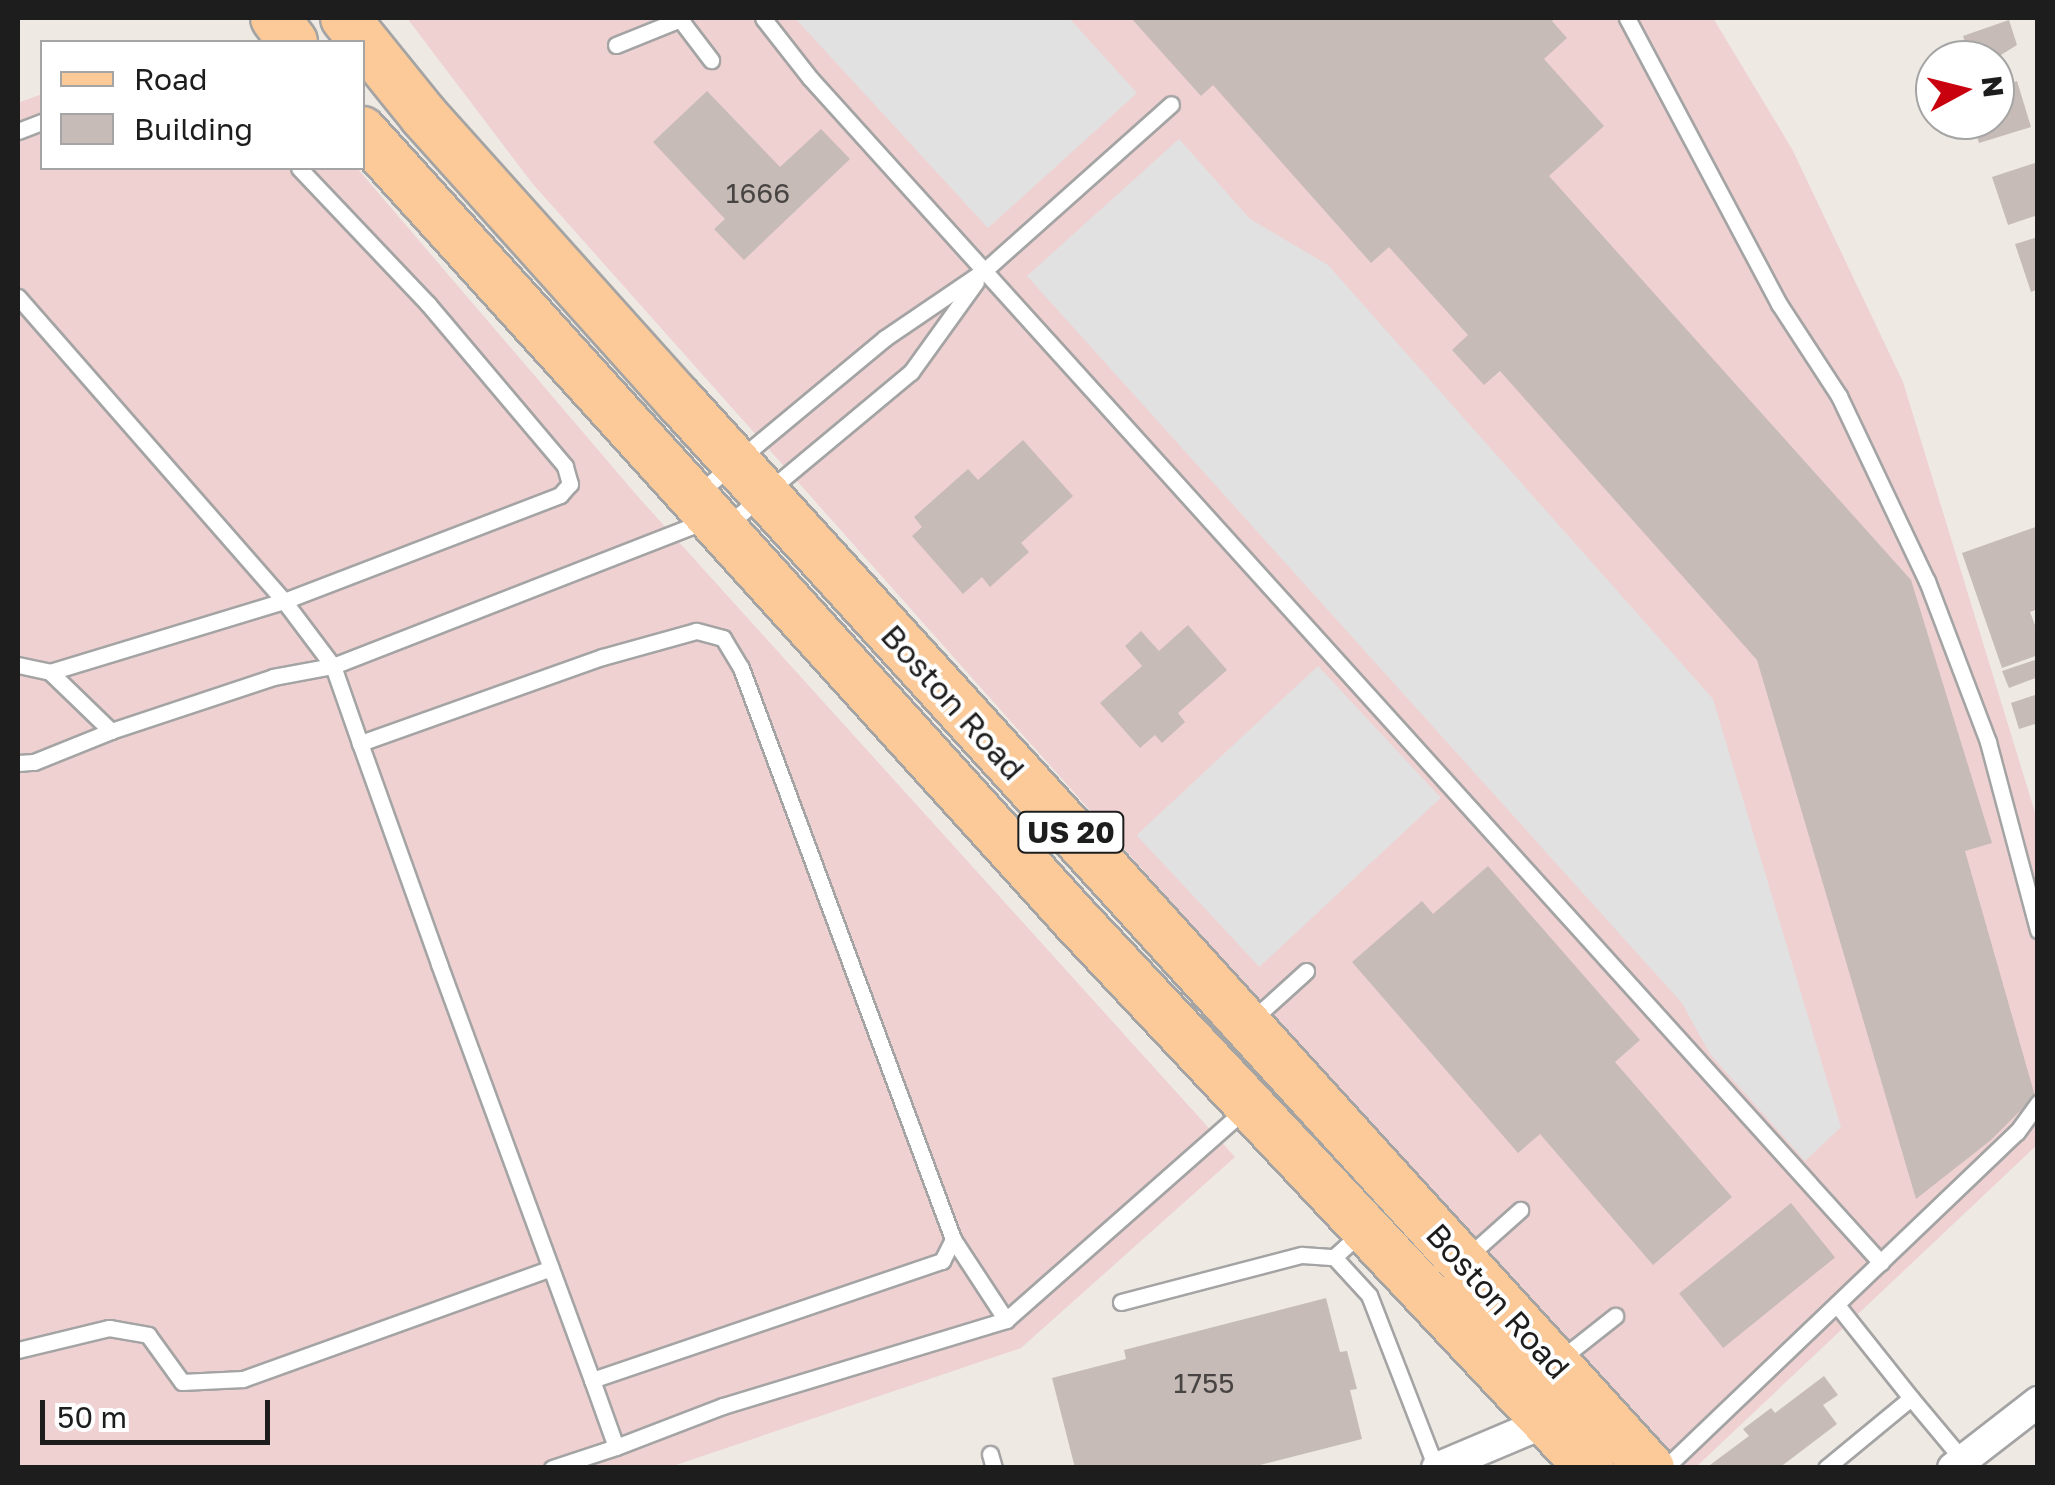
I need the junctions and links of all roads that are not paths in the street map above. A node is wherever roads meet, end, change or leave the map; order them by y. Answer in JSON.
{"nodes":[{"id":1,"x":276,"y":18,"type":"edge"},
{"id":2,"x":345,"y":18,"type":"edge"},
{"id":3,"x":680,"y":18,"type":"edge"},
{"id":4,"x":763,"y":18,"type":"edge"},
{"id":5,"x":1628,"y":18,"type":"edge"},
{"id":6,"x":292,"y":40,"type":"edge"},
{"id":7,"x":363,"y":40,"type":"edge"},
{"id":8,"x":365,"y":43,"type":"edge"},
{"id":9,"x":616,"y":46,"type":"dead end"},
{"id":10,"x":711,"y":60,"type":"dead end"},
{"id":11,"x":1171,"y":104,"type":"dead end"},
{"id":12,"x":365,"y":134,"type":"edge"},
{"id":13,"x":301,"y":170,"type":"edge"},
{"id":14,"x":984,"y":270,"type":"junction"},
{"id":15,"x":18,"y":298,"type":"edge"},
{"id":16,"x":752,"y":480,"type":"junction"},
{"id":17,"x":709,"y":515,"type":"junction"},
{"id":18,"x":284,"y":601,"type":"junction"},
{"id":19,"x":18,"y":665,"type":"edge"},
{"id":20,"x":333,"y":666,"type":"junction"},
{"id":21,"x":50,"y":672,"type":"junction"},
{"id":22,"x":111,"y":731,"type":"junction"},
{"id":23,"x":360,"y":743,"type":"junction"},
{"id":24,"x":18,"y":763,"type":"edge"},
{"id":25,"x":2038,"y":930,"type":"edge"},
{"id":26,"x":1306,"y":971,"type":"dead end"},
{"id":27,"x":1246,"y":1026,"type":"junction"},
{"id":28,"x":2038,"y":1104,"type":"edge"},
{"id":29,"x":1249,"y":1106,"type":"junction"},
{"id":30,"x":1520,"y":1210,"type":"dead end"},
{"id":31,"x":953,"y":1239,"type":"junction"},
{"id":32,"x":1350,"y":1243,"type":"junction"},
{"id":33,"x":1462,"y":1262,"type":"junction"},
{"id":34,"x":1881,"y":1264,"type":"junction"},
{"id":35,"x":550,"y":1268,"type":"junction"},
{"id":36,"x":1121,"y":1302,"type":"dead end"},
{"id":37,"x":1837,"y":1305,"type":"junction"},
{"id":38,"x":1615,"y":1316,"type":"dead end"},
{"id":39,"x":1006,"y":1320,"type":"junction"},
{"id":40,"x":18,"y":1350,"type":"edge"},
{"id":41,"x":1555,"y":1364,"type":"junction"},
{"id":42,"x":592,"y":1380,"type":"junction"},
{"id":43,"x":1911,"y":1398,"type":"junction"},
{"id":44,"x":2038,"y":1402,"type":"edge"},
{"id":45,"x":1548,"y":1421,"type":"junction"},
{"id":46,"x":616,"y":1447,"type":"junction"},
{"id":47,"x":1968,"y":1461,"type":"edge"},
{"id":48,"x":552,"y":1468,"type":"edge"},
{"id":49,"x":1437,"y":1468,"type":"edge"},
{"id":50,"x":1590,"y":1468,"type":"edge"},
{"id":51,"x":1650,"y":1468,"type":"edge"},
{"id":52,"x":1665,"y":1468,"type":"edge"},
{"id":53,"x":1826,"y":1468,"type":"edge"}],
"edges":[{"from":1,"to":6,"type":"main road"},
{"from":2,"to":7,"type":"main road","name":"Boston Road","number":"US 20"},
{"from":3,"to":9,"type":"lane"},
{"from":3,"to":10,"type":"lane"},
{"from":4,"to":14,"type":"lane"},
{"from":5,"to":25,"type":"lane"},
{"from":8,"to":16,"type":"main road","name":"Boston Road","number":"US 20"},
{"from":11,"to":14,"type":"lane"},
{"from":12,"to":17,"type":"main road","name":"Boston Road","number":"US 20"},
{"from":13,"to":18,"type":"lane"},
{"from":14,"to":16,"type":"lane"},
{"from":14,"to":16,"type":"lane"},
{"from":14,"to":34,"type":"lane"},
{"from":15,"to":18,"type":"lane"},
{"from":16,"to":17,"type":"lane"},
{"from":16,"to":17,"type":"lane"},
{"from":16,"to":27,"type":"main road","name":"Boston Road","number":"US 20"},
{"from":17,"to":20,"type":"lane"},
{"from":17,"to":29,"type":"main road","name":"Boston Road","number":"US 20"},
{"from":18,"to":20,"type":"lane"},
{"from":18,"to":21,"type":"lane"},
{"from":19,"to":21,"type":"lane"},
{"from":20,"to":22,"type":"lane"},
{"from":20,"to":23,"type":"lane"},
{"from":21,"to":22,"type":"lane"},
{"from":22,"to":24,"type":"lane"},
{"from":23,"to":31,"type":"lane"},
{"from":23,"to":35,"type":"lane"},
{"from":26,"to":27,"type":"lane"},
{"from":27,"to":33,"type":"main road","name":"Boston Road","number":"US 20"},
{"from":28,"to":34,"type":"lane"},
{"from":29,"to":32,"type":"main road","name":"Boston Road","number":"US 20"},
{"from":29,"to":39,"type":"lane"},
{"from":30,"to":33,"type":"lane"},
{"from":31,"to":39,"type":"lane"},
{"from":31,"to":42,"type":"lane"},
{"from":32,"to":36,"type":"lane"},
{"from":32,"to":45,"type":"main road","name":"Boston Road","number":"US 20"},
{"from":32,"to":49,"type":"lane"},
{"from":33,"to":41,"type":"main road","name":"Boston Road","number":"US 20"},
{"from":34,"to":37,"type":"lane"},
{"from":35,"to":40,"type":"lane"},
{"from":35,"to":42,"type":"lane"},
{"from":37,"to":43,"type":"lane"},
{"from":37,"to":52,"type":"lane"},
{"from":38,"to":41,"type":"lane"},
{"from":39,"to":46,"type":"lane"},
{"from":41,"to":51,"type":"main road","name":"Boston Road","number":"US 20"},
{"from":42,"to":46,"type":"lane"},
{"from":43,"to":47,"type":"lane"},
{"from":43,"to":53,"type":"lane"},
{"from":44,"to":47,"type":"street"},
{"from":45,"to":49,"type":"street"},
{"from":45,"to":50,"type":"main road","name":"Boston Road","number":"US 20"},
{"from":46,"to":48,"type":"lane"}]}
